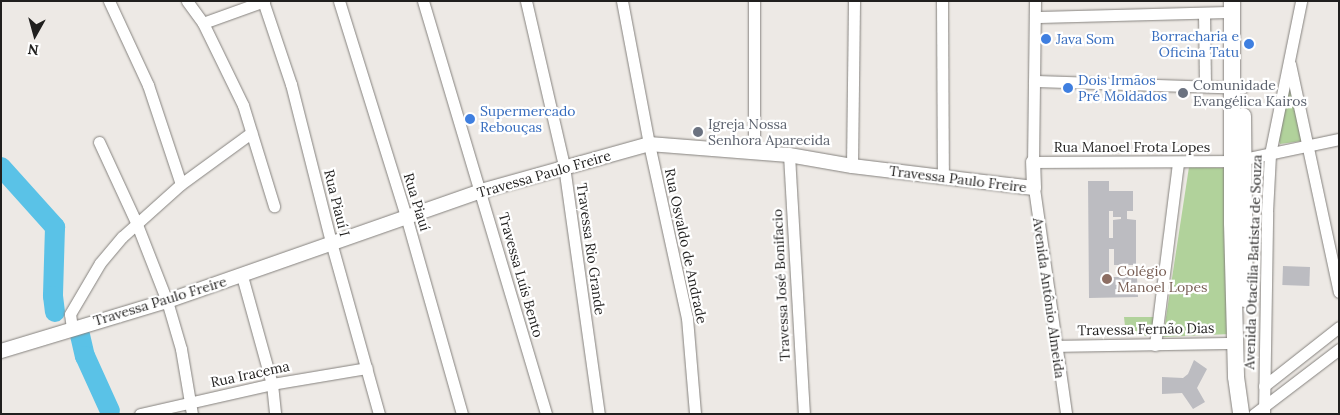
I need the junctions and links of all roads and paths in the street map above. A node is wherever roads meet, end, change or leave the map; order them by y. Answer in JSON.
{"nodes":[{"id":1,"x":109,"y":1,"type":"edge"},
{"id":2,"x":187,"y":1,"type":"edge"},
{"id":3,"x":263,"y":1,"type":"edge"},
{"id":4,"x":339,"y":1,"type":"edge"},
{"id":5,"x":423,"y":1,"type":"edge"},
{"id":6,"x":526,"y":1,"type":"edge"},
{"id":7,"x":622,"y":1,"type":"edge"},
{"id":8,"x":754,"y":1,"type":"edge"},
{"id":9,"x":854,"y":1,"type":"edge"},
{"id":10,"x":942,"y":1,"type":"edge"},
{"id":11,"x":1035,"y":1,"type":"edge"},
{"id":12,"x":1301,"y":1,"type":"edge"},
{"id":13,"x":1236,"y":5,"type":"edge"},
{"id":14,"x":1199,"y":9,"type":"edge"},
{"id":15,"x":1035,"y":17,"type":"junction"},
{"id":16,"x":203,"y":23,"type":"junction"},
{"id":17,"x":1289,"y":60,"type":"junction"},
{"id":18,"x":1034,"y":81,"type":"junction"},
{"id":19,"x":1204,"y":86,"type":"junction"},
{"id":20,"x":1237,"y":88,"type":"junction"},
{"id":21,"x":251,"y":133,"type":"junction"},
{"id":22,"x":1339,"y":139,"type":"edge"},
{"id":23,"x":99,"y":142,"type":"dead end"},
{"id":24,"x":649,"y":144,"type":"junction"},
{"id":25,"x":1307,"y":146,"type":"junction"},
{"id":26,"x":754,"y":152,"type":"junction"},
{"id":27,"x":1270,"y":154,"type":"junction"},
{"id":28,"x":789,"y":155,"type":"junction"},
{"id":29,"x":1238,"y":160,"type":"junction"},
{"id":30,"x":1033,"y":162,"type":"junction"},
{"id":31,"x":1178,"y":162,"type":"junction"},
{"id":32,"x":564,"y":166,"type":"junction"},
{"id":33,"x":852,"y":166,"type":"junction"},
{"id":34,"x":943,"y":177,"type":"junction"},
{"id":35,"x":181,"y":184,"type":"junction"},
{"id":36,"x":1034,"y":188,"type":"junction"},
{"id":37,"x":481,"y":191,"type":"junction"},
{"id":38,"x":274,"y":206,"type":"dead end"},
{"id":39,"x":406,"y":216,"type":"junction"},
{"id":40,"x":136,"y":222,"type":"junction"},
{"id":41,"x":332,"y":242,"type":"junction"},
{"id":42,"x":242,"y":276,"type":"junction"},
{"id":43,"x":1339,"y":292,"type":"edge"},
{"id":44,"x":167,"y":301,"type":"junction"},
{"id":45,"x":1339,"y":327,"type":"edge"},
{"id":46,"x":72,"y":328,"type":"junction"},
{"id":47,"x":1236,"y":343,"type":"junction"},
{"id":48,"x":1155,"y":345,"type":"junction"},
{"id":49,"x":1056,"y":346,"type":"junction"},
{"id":50,"x":1,"y":352,"type":"edge"},
{"id":51,"x":1337,"y":354,"type":"edge"},
{"id":52,"x":367,"y":368,"type":"junction"},
{"id":53,"x":272,"y":384,"type":"junction"},
{"id":54,"x":1264,"y":386,"type":"junction"},
{"id":55,"x":191,"y":408,"type":"edge"},
{"id":56,"x":1261,"y":412,"type":"edge"},
{"id":57,"x":140,"y":414,"type":"edge"},
{"id":58,"x":275,"y":414,"type":"edge"},
{"id":59,"x":379,"y":414,"type":"edge"},
{"id":60,"x":462,"y":414,"type":"edge"},
{"id":61,"x":546,"y":414,"type":"edge"},
{"id":62,"x":600,"y":414,"type":"edge"},
{"id":63,"x":695,"y":414,"type":"edge"},
{"id":64,"x":804,"y":414,"type":"edge"},
{"id":65,"x":1066,"y":414,"type":"edge"},
{"id":66,"x":1242,"y":414,"type":"edge"}],
"edges":[{"from":1,"to":35,"type":"street"},
{"from":2,"to":16,"type":"street"},
{"from":3,"to":16,"type":"street"},
{"from":3,"to":41,"type":"street","name":"Rua Piauí I"},
{"from":4,"to":39,"type":"street","name":"Rua Piauí"},
{"from":5,"to":37,"type":"street","name":"Travessa Luís Bento"},
{"from":6,"to":32,"type":"street","name":"Travessa Rio Grande"},
{"from":7,"to":24,"type":"street","name":"Rua Osvaldo de Andrade"},
{"from":8,"to":26,"type":"street"},
{"from":9,"to":33,"type":"street"},
{"from":10,"to":34,"type":"street"},
{"from":11,"to":15,"type":"street","name":"Avenida Antônio Almeida"},
{"from":12,"to":17,"type":"street","name":"Avenida Otacília Batista de Souza"},
{"from":13,"to":14,"type":"street"},
{"from":13,"to":20,"type":"main road"},
{"from":14,"to":15,"type":"street"},
{"from":14,"to":19,"type":"street"},
{"from":15,"to":18,"type":"street","name":"Avenida Antônio Almeida"},
{"from":16,"to":21,"type":"street"},
{"from":17,"to":25,"type":"street"},
{"from":17,"to":27,"type":"street","name":"Avenida Otacília Batista de Souza"},
{"from":18,"to":19,"type":"street"},
{"from":18,"to":30,"type":"street","name":"Avenida Antônio Almeida"},
{"from":19,"to":20,"type":"street"},
{"from":20,"to":29,"type":"main road"},
{"from":21,"to":35,"type":"street"},
{"from":21,"to":38,"type":"street"},
{"from":22,"to":25,"type":"street","name":"Rua Manoel Frota Lopes"},
{"from":23,"to":40,"type":"street"},
{"from":24,"to":26,"type":"street","name":"Travessa Paulo Freire"},
{"from":24,"to":32,"type":"street","name":"Travessa Paulo Freire"},
{"from":24,"to":63,"type":"street","name":"Rua Osvaldo de Andrade"},
{"from":25,"to":27,"type":"street","name":"Rua Manoel Frota Lopes"},
{"from":25,"to":43,"type":"street"},
{"from":26,"to":28,"type":"street","name":"Travessa Paulo Freire"},
{"from":27,"to":29,"type":"street","name":"Rua Manoel Frota Lopes"},
{"from":27,"to":54,"type":"street","name":"Avenida Otacília Batista de Souza"},
{"from":28,"to":33,"type":"street","name":"Travessa Paulo Freire"},
{"from":28,"to":64,"type":"street","name":"Travessa José Bonifacio"},
{"from":29,"to":31,"type":"street","name":"Rua Manoel Frota Lopes"},
{"from":29,"to":47,"type":"main road"},
{"from":29,"to":66,"type":"main road"},
{"from":30,"to":31,"type":"street","name":"Rua Manoel Frota Lopes"},
{"from":30,"to":36,"type":"street","name":"Avenida Antônio Almeida"},
{"from":31,"to":48,"type":"street"},
{"from":32,"to":37,"type":"street","name":"Travessa Paulo Freire"},
{"from":32,"to":62,"type":"street","name":"Travessa Rio Grande"},
{"from":33,"to":34,"type":"street","name":"Travessa Paulo Freire"},
{"from":34,"to":36,"type":"street","name":"Travessa Paulo Freire"},
{"from":35,"to":40,"type":"street"},
{"from":36,"to":49,"type":"street","name":"Avenida Antônio Almeida"},
{"from":37,"to":39,"type":"street","name":"Travessa Paulo Freire"},
{"from":37,"to":61,"type":"street","name":"Travessa Luís Bento"},
{"from":39,"to":41,"type":"street","name":"Travessa Paulo Freire"},
{"from":39,"to":60,"type":"street","name":"Rua Piauí"},
{"from":40,"to":44,"type":"street"},
{"from":40,"to":46,"type":"street"},
{"from":41,"to":42,"type":"street","name":"Travessa Paulo Freire"},
{"from":41,"to":52,"type":"street","name":"Rua Piauí I"},
{"from":42,"to":44,"type":"street","name":"Travessa Paulo Freire"},
{"from":42,"to":53,"type":"street"},
{"from":44,"to":46,"type":"street","name":"Travessa Paulo Freire"},
{"from":44,"to":55,"type":"street"},
{"from":45,"to":54,"type":"street"},
{"from":46,"to":50,"type":"street","name":"Travessa Paulo Freire"},
{"from":47,"to":48,"type":"street","name":"Travessa Fernão Dias"},
{"from":47,"to":66,"type":"main road"},
{"from":48,"to":49,"type":"street","name":"Travessa Fernão Dias"},
{"from":49,"to":65,"type":"street","name":"Avenida Antônio Almeida"},
{"from":51,"to":56,"type":"street"},
{"from":52,"to":53,"type":"street","name":"Rua Iracema"},
{"from":52,"to":59,"type":"street","name":"Rua Piauí I"},
{"from":53,"to":55,"type":"street","name":"Rua Iracema"},
{"from":53,"to":58,"type":"street"},
{"from":54,"to":56,"type":"street","name":"Avenida Otacília Batista de Souza"},
{"from":55,"to":57,"type":"street","name":"Rua Iracema"}]}
